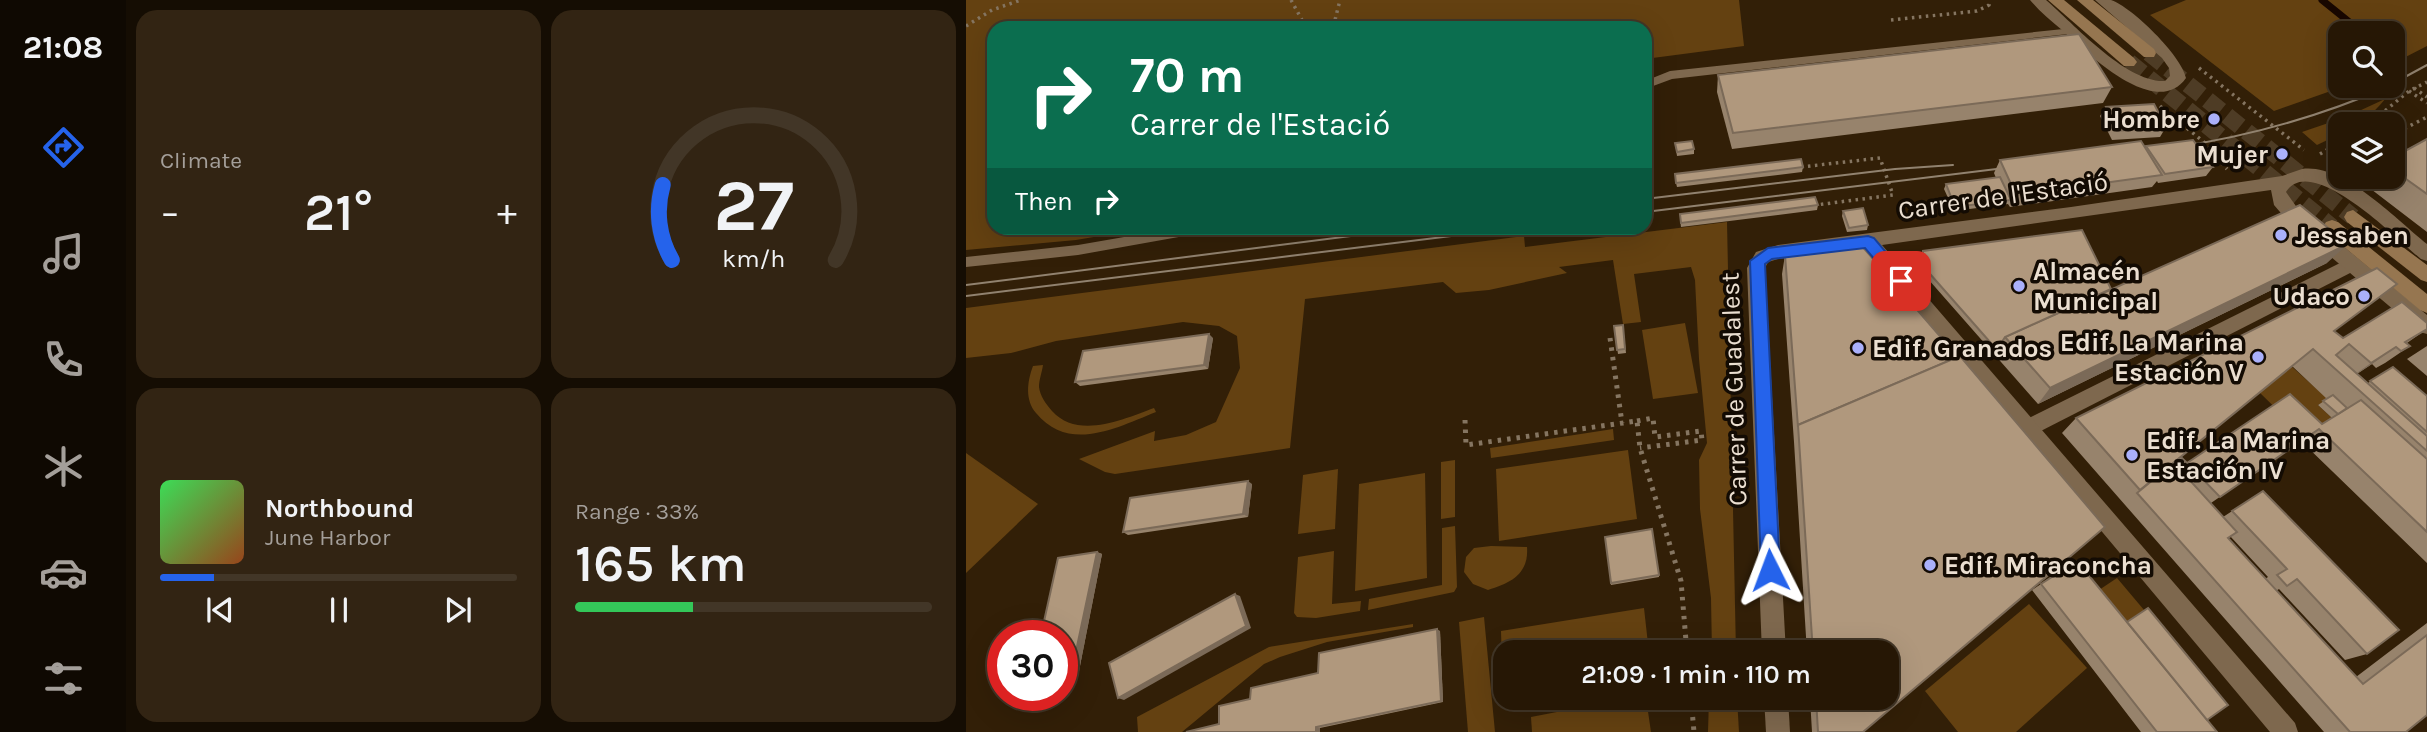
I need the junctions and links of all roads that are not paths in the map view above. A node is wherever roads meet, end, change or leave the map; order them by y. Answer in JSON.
{"nodes":[{"id":1,"x":2036,"y":0,"type":"edge"},
{"id":2,"x":2055,"y":0,"type":"edge"},
{"id":3,"x":2084,"y":0,"type":"edge"},
{"id":4,"x":2102,"y":0,"type":"edge"},
{"id":5,"x":2073,"y":31,"type":"junction"},
{"id":6,"x":2149,"y":53,"type":"tunnel mouth"},
{"id":7,"x":2129,"y":62,"type":"tunnel mouth"},
{"id":8,"x":1652,"y":82,"type":"edge"},
{"id":9,"x":2284,"y":182,"type":"junction"},
{"id":10,"x":2353,"y":216,"type":"tunnel mouth"},
{"id":11,"x":2332,"y":227,"type":"tunnel mouth"},
{"id":12,"x":1162,"y":235,"type":"edge"},
{"id":13,"x":1868,"y":242,"type":"junction"},
{"id":14,"x":1768,"y":254,"type":"joint"},
{"id":15,"x":2427,"y":254,"type":"edge"},
{"id":16,"x":966,"y":262,"type":"edge"},
{"id":17,"x":2352,"y":264,"type":"junction"},
{"id":18,"x":2427,"y":275,"type":"edge"},
{"id":19,"x":2427,"y":305,"type":"edge"},
{"id":20,"x":2427,"y":326,"type":"edge"},
{"id":21,"x":2026,"y":429,"type":"junction"},
{"id":22,"x":1773,"y":640,"type":"edge"},
{"id":23,"x":1777,"y":710,"type":"edge"},
{"id":24,"x":1778,"y":732,"type":"edge"},
{"id":25,"x":2286,"y":732,"type":"edge"}],
"edges":[{"from":1,"to":5,"type":"street"},
{"from":2,"to":7,"type":"main road"},
{"from":3,"to":6,"type":"main road"},
{"from":4,"to":5,"type":"street"},
{"from":5,"to":8,"type":"lane"},
{"from":9,"to":13,"type":"street","name":"Carrer de l'Estació"},
{"from":9,"to":15,"type":"street","name":"Carrer de l'Estació"},
{"from":9,"to":17,"type":"street"},
{"from":10,"to":18,"type":"main road"},
{"from":11,"to":19,"type":"main road"},
{"from":12,"to":16,"type":"lane"},
{"from":13,"to":14,"type":"street","name":"Carrer de l'Estació"},
{"from":13,"to":21,"type":"street"},
{"from":14,"to":22,"type":"street","name":"Carrer de Guadalest"},
{"from":17,"to":20,"type":"street"},
{"from":17,"to":21,"type":"street"},
{"from":21,"to":25,"type":"street"},
{"from":23,"to":24,"type":"street"}]}
